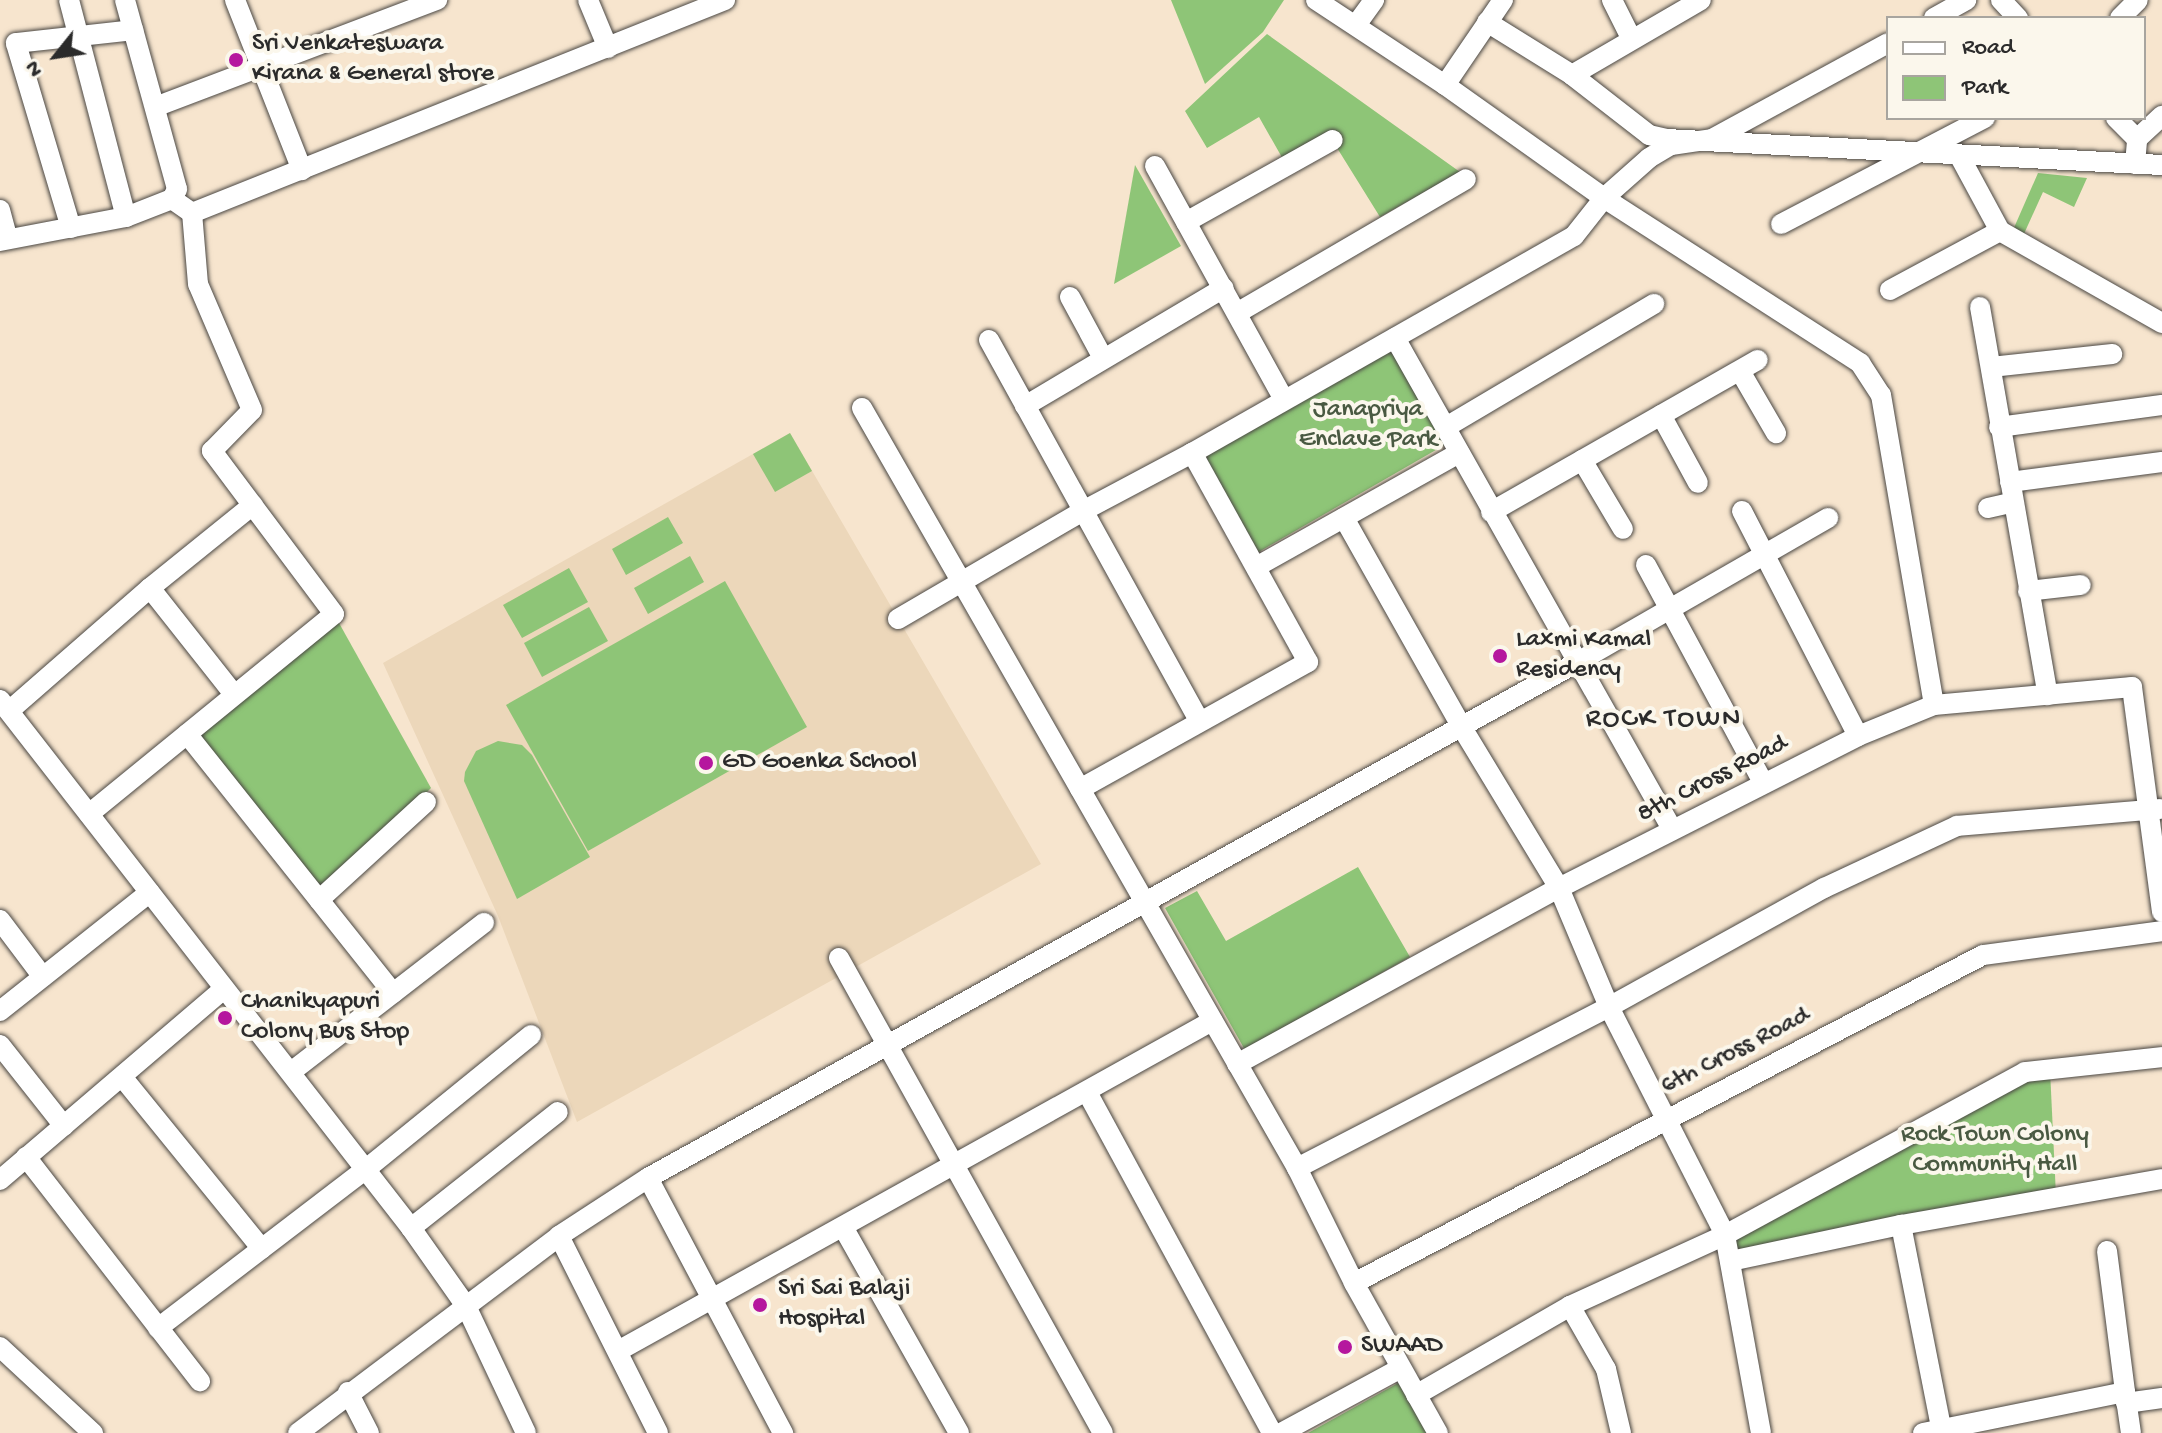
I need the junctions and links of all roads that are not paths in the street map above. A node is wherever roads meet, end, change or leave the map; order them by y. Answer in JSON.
{"nodes":[{"id":1,"x":69,"y":0,"type":"edge"},
{"id":2,"x":125,"y":0,"type":"edge"},
{"id":3,"x":235,"y":0,"type":"edge"},
{"id":4,"x":437,"y":0,"type":"edge"},
{"id":5,"x":588,"y":0,"type":"edge"},
{"id":6,"x":725,"y":0,"type":"edge"},
{"id":7,"x":1316,"y":0,"type":"edge"},
{"id":8,"x":1374,"y":0,"type":"edge"},
{"id":9,"x":1503,"y":0,"type":"edge"},
{"id":10,"x":1612,"y":0,"type":"edge"},
{"id":11,"x":1701,"y":0,"type":"edge"},
{"id":12,"x":1966,"y":0,"type":"edge"},
{"id":13,"x":2001,"y":0,"type":"edge"},
{"id":14,"x":2138,"y":0,"type":"edge"},
{"id":15,"x":1938,"y":16,"type":"edge"},
{"id":16,"x":2016,"y":16,"type":"edge"},
{"id":17,"x":2122,"y":16,"type":"edge"},
{"id":18,"x":1487,"y":22,"type":"junction"},
{"id":19,"x":1356,"y":25,"type":"junction"},
{"id":20,"x":133,"y":30,"type":"junction"},
{"id":21,"x":79,"y":35,"type":"junction"},
{"id":22,"x":1631,"y":38,"type":"junction"},
{"id":23,"x":1886,"y":44,"type":"edge"},
{"id":24,"x":608,"y":48,"type":"junction"},
{"id":25,"x":262,"y":64,"type":"junction"},
{"id":26,"x":1572,"y":75,"type":"junction"},
{"id":27,"x":1445,"y":85,"type":"junction"},
{"id":28,"x":155,"y":107,"type":"junction"},
{"id":29,"x":2162,"y":116,"type":"edge"},
{"id":30,"x":1981,"y":120,"type":"edge"},
{"id":31,"x":2118,"y":120,"type":"edge"},
{"id":32,"x":1712,"y":139,"type":"junction"},
{"id":33,"x":2137,"y":139,"type":"junction"},
{"id":34,"x":1333,"y":140,"type":"dead end"},
{"id":35,"x":1923,"y":152,"type":"junction"},
{"id":36,"x":1960,"y":157,"type":"junction"},
{"id":37,"x":2135,"y":164,"type":"junction"},
{"id":38,"x":2162,"y":165,"type":"edge"},
{"id":39,"x":1155,"y":166,"type":"dead end"},
{"id":40,"x":302,"y":170,"type":"junction"},
{"id":41,"x":1466,"y":179,"type":"dead end"},
{"id":42,"x":1604,"y":198,"type":"junction"},
{"id":43,"x":172,"y":199,"type":"junction"},
{"id":44,"x":0,"y":210,"type":"edge"},
{"id":45,"x":192,"y":213,"type":"junction"},
{"id":46,"x":126,"y":217,"type":"junction"},
{"id":47,"x":1186,"y":222,"type":"junction"},
{"id":48,"x":1781,"y":224,"type":"dead end"},
{"id":49,"x":71,"y":228,"type":"junction"},
{"id":50,"x":2000,"y":231,"type":"junction"},
{"id":51,"x":4,"y":240,"type":"edge"},
{"id":52,"x":1224,"y":288,"type":"junction"},
{"id":53,"x":1890,"y":290,"type":"dead end"},
{"id":54,"x":1070,"y":297,"type":"dead end"},
{"id":55,"x":1654,"y":304,"type":"dead end"},
{"id":56,"x":1980,"y":307,"type":"dead end"},
{"id":57,"x":1237,"y":313,"type":"junction"},
{"id":58,"x":2162,"y":323,"type":"edge"},
{"id":59,"x":1395,"y":338,"type":"junction"},
{"id":60,"x":989,"y":340,"type":"dead end"},
{"id":61,"x":2112,"y":354,"type":"dead end"},
{"id":62,"x":1103,"y":358,"type":"junction"},
{"id":63,"x":1758,"y":360,"type":"dead end"},
{"id":64,"x":1991,"y":367,"type":"junction"},
{"id":65,"x":1740,"y":371,"type":"junction"},
{"id":66,"x":1284,"y":400,"type":"junction"},
{"id":67,"x":2162,"y":405,"type":"edge"},
{"id":68,"x":1025,"y":406,"type":"junction"},
{"id":69,"x":862,"y":408,"type":"dead end"},
{"id":70,"x":1661,"y":415,"type":"junction"},
{"id":71,"x":1446,"y":427,"type":"junction"},
{"id":72,"x":1999,"y":427,"type":"junction"},
{"id":73,"x":1776,"y":433,"type":"dead end"},
{"id":74,"x":1192,"y":453,"type":"junction"},
{"id":75,"x":1459,"y":453,"type":"junction"},
{"id":76,"x":1582,"y":460,"type":"junction"},
{"id":77,"x":2162,"y":462,"type":"edge"},
{"id":78,"x":1698,"y":483,"type":"dead end"},
{"id":79,"x":2012,"y":492,"type":"junction"},
{"id":80,"x":253,"y":505,"type":"junction"},
{"id":81,"x":1988,"y":508,"type":"dead end"},
{"id":82,"x":1742,"y":511,"type":"dead end"},
{"id":83,"x":1081,"y":512,"type":"junction"},
{"id":84,"x":1491,"y":512,"type":"junction"},
{"id":85,"x":1344,"y":518,"type":"junction"},
{"id":86,"x":1828,"y":518,"type":"dead end"},
{"id":87,"x":1623,"y":529,"type":"dead end"},
{"id":88,"x":1764,"y":555,"type":"junction"},
{"id":89,"x":1646,"y":565,"type":"dead end"},
{"id":90,"x":1256,"y":567,"type":"junction"},
{"id":91,"x":961,"y":581,"type":"junction"},
{"id":92,"x":2081,"y":585,"type":"dead end"},
{"id":93,"x":150,"y":588,"type":"junction"},
{"id":94,"x":2028,"y":591,"type":"junction"},
{"id":95,"x":1669,"y":609,"type":"junction"},
{"id":96,"x":898,"y":619,"type":"dead end"},
{"id":97,"x":1576,"y":663,"type":"junction"},
{"id":98,"x":233,"y":693,"type":"junction"},
{"id":99,"x":2048,"y":695,"type":"junction"},
{"id":100,"x":1934,"y":705,"type":"junction"},
{"id":101,"x":4,"y":706,"type":"edge"},
{"id":102,"x":1200,"y":722,"type":"junction"},
{"id":103,"x":1461,"y":726,"type":"junction"},
{"id":104,"x":187,"y":734,"type":"junction"},
{"id":105,"x":1858,"y":736,"type":"junction"},
{"id":106,"x":1763,"y":782,"type":"junction"},
{"id":107,"x":1080,"y":789,"type":"junction"},
{"id":108,"x":426,"y":802,"type":"dead end"},
{"id":109,"x":2156,"y":809,"type":"edge"},
{"id":110,"x":89,"y":814,"type":"junction"},
{"id":111,"x":1672,"y":829,"type":"junction"},
{"id":112,"x":1559,"y":888,"type":"junction"},
{"id":113,"x":150,"y":892,"type":"junction"},
{"id":114,"x":319,"y":900,"type":"junction"},
{"id":115,"x":1144,"y":903,"type":"junction"},
{"id":116,"x":2162,"y":912,"type":"edge"},
{"id":117,"x":0,"y":920,"type":"edge"},
{"id":118,"x":484,"y":923,"type":"dead end"},
{"id":119,"x":2162,"y":931,"type":"edge"},
{"id":120,"x":839,"y":958,"type":"dead end"},
{"id":121,"x":43,"y":977,"type":"junction"},
{"id":122,"x":224,"y":989,"type":"junction"},
{"id":123,"x":393,"y":993,"type":"junction"},
{"id":124,"x":1609,"y":1007,"type":"junction"},
{"id":125,"x":0,"y":1011,"type":"edge"},
{"id":126,"x":1212,"y":1021,"type":"junction"},
{"id":127,"x":531,"y":1035,"type":"dead end"},
{"id":128,"x":0,"y":1045,"type":"edge"},
{"id":129,"x":888,"y":1047,"type":"junction"},
{"id":130,"x":2162,"y":1057,"type":"edge"},
{"id":131,"x":1237,"y":1064,"type":"junction"},
{"id":132,"x":291,"y":1072,"type":"junction"},
{"id":133,"x":123,"y":1078,"type":"junction"},
{"id":134,"x":1087,"y":1092,"type":"junction"},
{"id":135,"x":558,"y":1112,"type":"dead end"},
{"id":136,"x":1667,"y":1116,"type":"junction"},
{"id":137,"x":64,"y":1126,"type":"junction"},
{"id":138,"x":26,"y":1157,"type":"junction"},
{"id":139,"x":954,"y":1164,"type":"junction"},
{"id":140,"x":1297,"y":1168,"type":"junction"},
{"id":141,"x":365,"y":1170,"type":"junction"},
{"id":142,"x":648,"y":1178,"type":"junction"},
{"id":143,"x":2162,"y":1179,"type":"edge"},
{"id":144,"x":0,"y":1180,"type":"edge"},
{"id":145,"x":1901,"y":1225,"type":"junction"},
{"id":146,"x":843,"y":1227,"type":"junction"},
{"id":147,"x":411,"y":1228,"type":"junction"},
{"id":148,"x":1725,"y":1235,"type":"junction"},
{"id":149,"x":559,"y":1236,"type":"junction"},
{"id":150,"x":262,"y":1249,"type":"junction"},
{"id":151,"x":2107,"y":1251,"type":"dead end"},
{"id":152,"x":1731,"y":1261,"type":"junction"},
{"id":153,"x":1354,"y":1283,"type":"junction"},
{"id":154,"x":712,"y":1300,"type":"junction"},
{"id":155,"x":466,"y":1306,"type":"junction"},
{"id":156,"x":1570,"y":1306,"type":"junction"},
{"id":157,"x":158,"y":1328,"type":"junction"},
{"id":158,"x":0,"y":1347,"type":"edge"},
{"id":159,"x":618,"y":1351,"type":"junction"},
{"id":160,"x":1401,"y":1368,"type":"junction"},
{"id":161,"x":200,"y":1381,"type":"dead end"},
{"id":162,"x":348,"y":1392,"type":"junction"},
{"id":163,"x":1416,"y":1395,"type":"junction"},
{"id":164,"x":2125,"y":1398,"type":"junction"},
{"id":165,"x":2162,"y":1398,"type":"edge"},
{"id":166,"x":304,"y":1431,"type":"edge"},
{"id":167,"x":1936,"y":1432,"type":"edge"},
{"id":168,"x":93,"y":1433,"type":"edge"},
{"id":169,"x":369,"y":1433,"type":"edge"},
{"id":170,"x":526,"y":1433,"type":"edge"},
{"id":171,"x":658,"y":1433,"type":"edge"},
{"id":172,"x":783,"y":1433,"type":"edge"},
{"id":173,"x":959,"y":1433,"type":"edge"},
{"id":174,"x":1103,"y":1433,"type":"edge"},
{"id":175,"x":1272,"y":1433,"type":"edge"},
{"id":176,"x":1281,"y":1433,"type":"edge"},
{"id":177,"x":1438,"y":1433,"type":"edge"},
{"id":178,"x":1621,"y":1433,"type":"edge"},
{"id":179,"x":1761,"y":1433,"type":"edge"},
{"id":180,"x":2131,"y":1433,"type":"edge"}],
"edges":[{"from":1,"to":21,"type":"street"},
{"from":2,"to":20,"type":"street"},
{"from":3,"to":25,"type":"street"},
{"from":4,"to":25,"type":"street"},
{"from":5,"to":24,"type":"street"},
{"from":6,"to":24,"type":"street"},
{"from":7,"to":19,"type":"street"},
{"from":8,"to":19,"type":"street"},
{"from":9,"to":18,"type":"street"},
{"from":10,"to":22,"type":"street"},
{"from":11,"to":22,"type":"street"},
{"from":12,"to":15,"type":"street"},
{"from":13,"to":16,"type":"street"},
{"from":14,"to":17,"type":"street"},
{"from":18,"to":26,"type":"street"},
{"from":18,"to":27,"type":"street"},
{"from":19,"to":27,"type":"street"},
{"from":20,"to":21,"type":"street"},
{"from":20,"to":28,"type":"street"},
{"from":21,"to":46,"type":"street"},
{"from":21,"to":49,"type":"street"},
{"from":22,"to":26,"type":"street"},
{"from":23,"to":32,"type":"street"},
{"from":24,"to":40,"type":"street"},
{"from":25,"to":28,"type":"street"},
{"from":25,"to":40,"type":"street"},
{"from":26,"to":32,"type":"street"},
{"from":27,"to":42,"type":"street"},
{"from":28,"to":43,"type":"street"},
{"from":29,"to":33,"type":"street"},
{"from":30,"to":35,"type":"street"},
{"from":31,"to":33,"type":"street"},
{"from":32,"to":35,"type":"street"},
{"from":32,"to":42,"type":"street"},
{"from":33,"to":37,"type":"street"},
{"from":34,"to":47,"type":"street"},
{"from":35,"to":36,"type":"street"},
{"from":35,"to":48,"type":"street"},
{"from":36,"to":37,"type":"street"},
{"from":36,"to":50,"type":"street"},
{"from":37,"to":38,"type":"street"},
{"from":39,"to":47,"type":"street"},
{"from":40,"to":45,"type":"street"},
{"from":41,"to":57,"type":"street"},
{"from":42,"to":59,"type":"street"},
{"from":42,"to":100,"type":"street"},
{"from":43,"to":45,"type":"street"},
{"from":43,"to":46,"type":"street"},
{"from":44,"to":51,"type":"street"},
{"from":45,"to":80,"type":"street"},
{"from":46,"to":49,"type":"street"},
{"from":47,"to":52,"type":"street"},
{"from":49,"to":51,"type":"street"},
{"from":50,"to":53,"type":"street"},
{"from":50,"to":58,"type":"street"},
{"from":52,"to":57,"type":"street"},
{"from":52,"to":62,"type":"street"},
{"from":54,"to":62,"type":"street"},
{"from":55,"to":71,"type":"street"},
{"from":56,"to":64,"type":"street"},
{"from":57,"to":66,"type":"street"},
{"from":59,"to":66,"type":"street"},
{"from":59,"to":71,"type":"street"},
{"from":60,"to":68,"type":"street"},
{"from":61,"to":64,"type":"street"},
{"from":62,"to":68,"type":"street"},
{"from":63,"to":65,"type":"street"},
{"from":64,"to":72,"type":"street"},
{"from":65,"to":70,"type":"street"},
{"from":65,"to":73,"type":"street"},
{"from":66,"to":74,"type":"street"},
{"from":67,"to":72,"type":"street"},
{"from":68,"to":83,"type":"street"},
{"from":69,"to":91,"type":"street"},
{"from":70,"to":76,"type":"street"},
{"from":70,"to":78,"type":"street"},
{"from":71,"to":75,"type":"street"},
{"from":72,"to":79,"type":"street"},
{"from":74,"to":83,"type":"street"},
{"from":74,"to":90,"type":"street"},
{"from":75,"to":84,"type":"street"},
{"from":75,"to":85,"type":"street"},
{"from":76,"to":84,"type":"street"},
{"from":76,"to":87,"type":"street"},
{"from":77,"to":79,"type":"street"},
{"from":79,"to":81,"type":"street"},
{"from":79,"to":94,"type":"street"},
{"from":80,"to":93,"type":"street"},
{"from":80,"to":98,"type":"street"},
{"from":82,"to":88,"type":"street"},
{"from":83,"to":91,"type":"street"},
{"from":83,"to":102,"type":"street"},
{"from":84,"to":97,"type":"street"},
{"from":85,"to":90,"type":"street"},
{"from":85,"to":103,"type":"street"},
{"from":86,"to":88,"type":"street"},
{"from":88,"to":95,"type":"street"},
{"from":88,"to":105,"type":"street"},
{"from":89,"to":95,"type":"street"},
{"from":90,"to":102,"type":"street"},
{"from":91,"to":96,"type":"street"},
{"from":91,"to":107,"type":"street"},
{"from":92,"to":94,"type":"street"},
{"from":93,"to":98,"type":"street"},
{"from":93,"to":101,"type":"street"},
{"from":94,"to":99,"type":"street"},
{"from":95,"to":97,"type":"street"},
{"from":95,"to":106,"type":"street"},
{"from":97,"to":103,"type":"street"},
{"from":97,"to":111,"type":"street"},
{"from":98,"to":104,"type":"street"},
{"from":99,"to":100,"type":"street","name":"8th Cross Road"},
{"from":99,"to":109,"type":"street","name":"8th Cross Road"},
{"from":100,"to":105,"type":"street","name":"8th Cross Road"},
{"from":101,"to":110,"type":"street"},
{"from":102,"to":107,"type":"street"},
{"from":103,"to":112,"type":"street"},
{"from":103,"to":115,"type":"street"},
{"from":104,"to":110,"type":"street"},
{"from":104,"to":114,"type":"street"},
{"from":105,"to":106,"type":"street","name":"8th Cross Road"},
{"from":106,"to":111,"type":"street","name":"8th Cross Road"},
{"from":107,"to":115,"type":"street"},
{"from":108,"to":114,"type":"street"},
{"from":109,"to":116,"type":"street"},
{"from":109,"to":124,"type":"street"},
{"from":110,"to":113,"type":"street"},
{"from":111,"to":112,"type":"street","name":"8th Cross Road"},
{"from":112,"to":124,"type":"street"},
{"from":112,"to":131,"type":"street","name":"8th Cross Road"},
{"from":113,"to":121,"type":"street"},
{"from":113,"to":122,"type":"street"},
{"from":114,"to":123,"type":"street"},
{"from":115,"to":126,"type":"street"},
{"from":115,"to":129,"type":"street"},
{"from":117,"to":121,"type":"street"},
{"from":118,"to":123,"type":"street"},
{"from":119,"to":136,"type":"street","name":"6th Cross Road"},
{"from":120,"to":129,"type":"street"},
{"from":121,"to":125,"type":"street"},
{"from":122,"to":132,"type":"street"},
{"from":122,"to":133,"type":"street"},
{"from":123,"to":132,"type":"street"},
{"from":124,"to":136,"type":"street"},
{"from":124,"to":140,"type":"street"},
{"from":126,"to":131,"type":"street"},
{"from":126,"to":134,"type":"street"},
{"from":127,"to":141,"type":"street"},
{"from":128,"to":137,"type":"street"},
{"from":129,"to":139,"type":"street"},
{"from":129,"to":142,"type":"street"},
{"from":130,"to":148,"type":"street"},
{"from":131,"to":140,"type":"street"},
{"from":132,"to":141,"type":"street"},
{"from":133,"to":137,"type":"street"},
{"from":133,"to":150,"type":"street"},
{"from":134,"to":139,"type":"street"},
{"from":134,"to":175,"type":"street"},
{"from":135,"to":147,"type":"street"},
{"from":136,"to":148,"type":"street"},
{"from":136,"to":153,"type":"street","name":"6th Cross Road"},
{"from":137,"to":138,"type":"street"},
{"from":138,"to":144,"type":"street"},
{"from":138,"to":157,"type":"street"},
{"from":139,"to":146,"type":"street"},
{"from":139,"to":174,"type":"street"},
{"from":140,"to":153,"type":"street"},
{"from":141,"to":147,"type":"street"},
{"from":141,"to":150,"type":"street"},
{"from":142,"to":149,"type":"street"},
{"from":142,"to":154,"type":"street"},
{"from":143,"to":145,"type":"street"},
{"from":145,"to":152,"type":"street"},
{"from":145,"to":167,"type":"street"},
{"from":146,"to":154,"type":"street"},
{"from":146,"to":173,"type":"street"},
{"from":147,"to":155,"type":"street"},
{"from":148,"to":152,"type":"street"},
{"from":148,"to":156,"type":"street"},
{"from":149,"to":155,"type":"street"},
{"from":149,"to":159,"type":"street"},
{"from":150,"to":157,"type":"street"},
{"from":151,"to":164,"type":"street"},
{"from":152,"to":179,"type":"street"},
{"from":153,"to":160,"type":"street"},
{"from":154,"to":159,"type":"street"},
{"from":154,"to":172,"type":"street"},
{"from":155,"to":162,"type":"street"},
{"from":155,"to":170,"type":"street"},
{"from":156,"to":163,"type":"street"},
{"from":156,"to":178,"type":"street"},
{"from":157,"to":161,"type":"street"},
{"from":158,"to":168,"type":"street"},
{"from":159,"to":171,"type":"street"},
{"from":160,"to":163,"type":"street"},
{"from":160,"to":176,"type":"street"},
{"from":162,"to":166,"type":"street"},
{"from":162,"to":169,"type":"street"},
{"from":163,"to":177,"type":"street"},
{"from":164,"to":165,"type":"street"},
{"from":164,"to":167,"type":"street"},
{"from":164,"to":180,"type":"street"}]}
